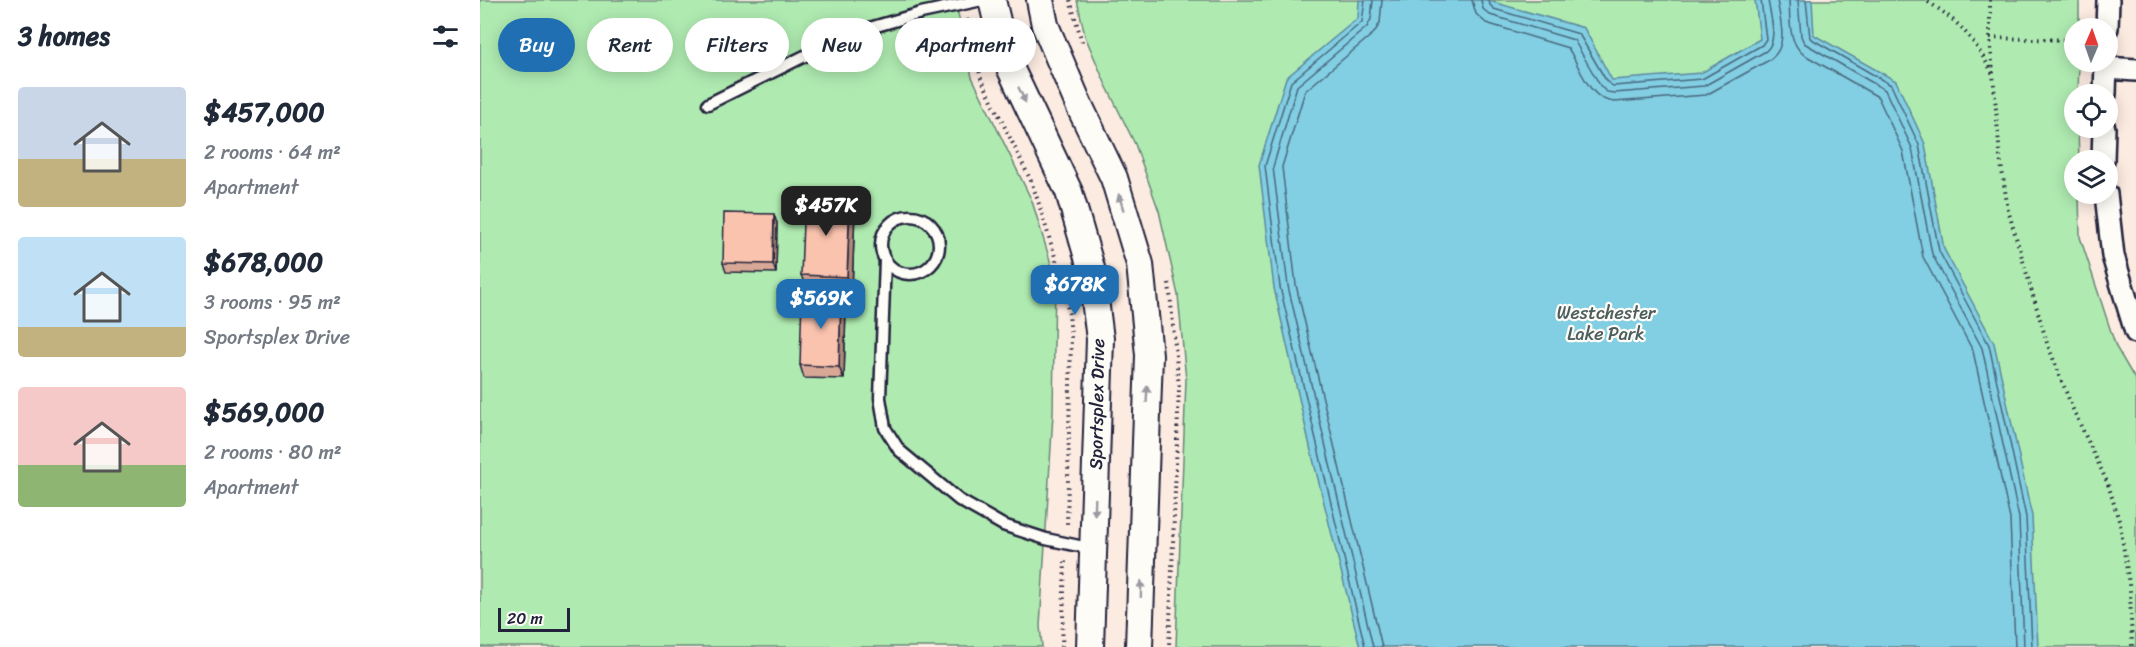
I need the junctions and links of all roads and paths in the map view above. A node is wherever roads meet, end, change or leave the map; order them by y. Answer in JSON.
{"nodes":[{"id":1,"x":982,"y":0,"type":"edge"},
{"id":2,"x":992,"y":0,"type":"edge"},
{"id":3,"x":1040,"y":0,"type":"edge"},
{"id":4,"x":1990,"y":0,"type":"edge"},
{"id":5,"x":2108,"y":0,"type":"edge"},
{"id":6,"x":1928,"y":2,"type":"dead end"},
{"id":7,"x":964,"y":5,"type":"junction"},
{"id":8,"x":2107,"y":18,"type":"edge"},
{"id":9,"x":1990,"y":38,"type":"junction"},
{"id":10,"x":2064,"y":40,"type":"edge"},
{"id":11,"x":2118,"y":67,"type":"edge"},
{"id":12,"x":2136,"y":70,"type":"edge"},
{"id":13,"x":1994,"y":75,"type":"junction"},
{"id":14,"x":708,"y":104,"type":"dead end"},
{"id":15,"x":2107,"y":204,"type":"edge"},
{"id":16,"x":885,"y":260,"type":"junction"},
{"id":17,"x":2136,"y":333,"type":"edge"},
{"id":18,"x":1066,"y":543,"type":"junction"},
{"id":19,"x":1093,"y":549,"type":"junction"},
{"id":20,"x":1062,"y":647,"type":"edge"},
{"id":21,"x":1090,"y":647,"type":"edge"},
{"id":22,"x":1139,"y":647,"type":"edge"},
{"id":23,"x":2132,"y":647,"type":"edge"}],
"edges":[{"from":1,"to":7,"type":"lane"},
{"from":2,"to":19,"type":"street","name":"Sportsplex Drive","one_way":true},
{"from":22,"to":3,"type":"street","one_way":true},
{"from":4,"to":9,"type":"path"},
{"from":5,"to":8,"type":"street"},
{"from":6,"to":13,"type":"path"},
{"from":7,"to":14,"type":"lane"},
{"from":7,"to":18,"type":"path"},
{"from":9,"to":10,"type":"path"},
{"from":9,"to":13,"type":"path"},
{"from":11,"to":12,"type":"street"},
{"from":13,"to":23,"type":"path"},
{"from":15,"to":17,"type":"street"},
{"from":16,"to":16,"type":"lane"},
{"from":16,"to":18,"type":"lane"},
{"from":18,"to":19,"type":"lane"},
{"from":18,"to":20,"type":"path"},
{"from":19,"to":21,"type":"street","name":"Sportsplex Drive"}]}
